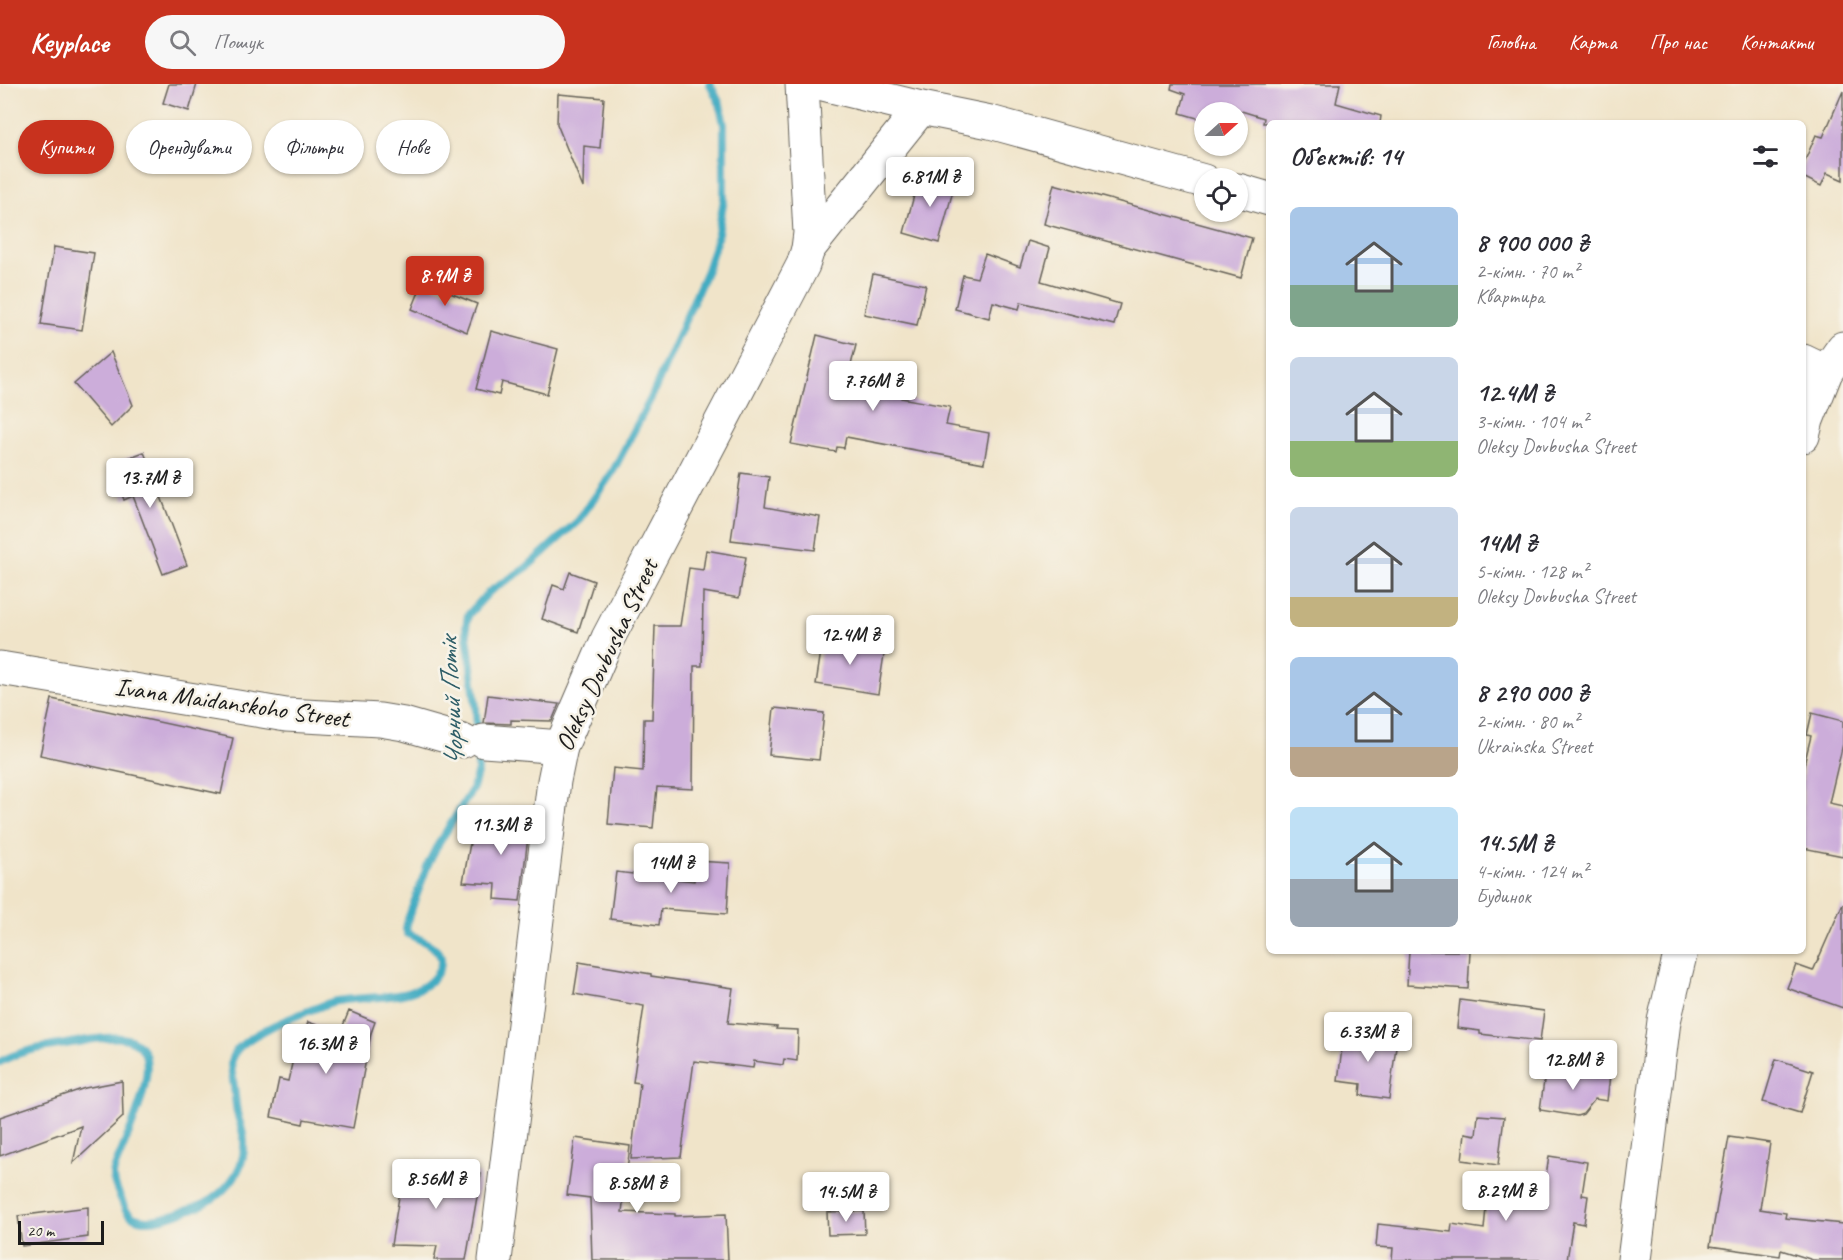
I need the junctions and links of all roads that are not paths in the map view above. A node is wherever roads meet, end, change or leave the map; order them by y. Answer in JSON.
{"nodes":[{"id":1,"x":802,"y":84,"type":"edge"},
{"id":2,"x":823,"y":84,"type":"edge"},
{"id":3,"x":921,"y":108,"type":"junction"},
{"id":4,"x":1194,"y":178,"type":"edge"},
{"id":5,"x":1248,"y":193,"type":"edge"},
{"id":6,"x":1266,"y":198,"type":"edge"},
{"id":7,"x":808,"y":249,"type":"junction"},
{"id":8,"x":1824,"y":360,"type":"edge"},
{"id":9,"x":1806,"y":424,"type":"edge"},
{"id":10,"x":0,"y":668,"type":"edge"},
{"id":11,"x":561,"y":747,"type":"junction"},
{"id":12,"x":1680,"y":954,"type":"edge"},
{"id":13,"x":495,"y":1260,"type":"edge"},
{"id":14,"x":1634,"y":1260,"type":"edge"}],
"edges":[{"from":1,"to":7,"type":"street","name":"Oleksy Dovbusha Street"},
{"from":2,"to":3,"type":"street"},
{"from":3,"to":4,"type":"street"},
{"from":3,"to":7,"type":"street"},
{"from":5,"to":6,"type":"street"},
{"from":7,"to":11,"type":"street","name":"Oleksy Dovbusha Street"},
{"from":8,"to":9,"type":"street"},
{"from":10,"to":11,"type":"street","name":"Ivana Maidanskoho Street"},
{"from":11,"to":13,"type":"street","name":"Oleksy Dovbusha Street"},
{"from":12,"to":14,"type":"street"}]}
